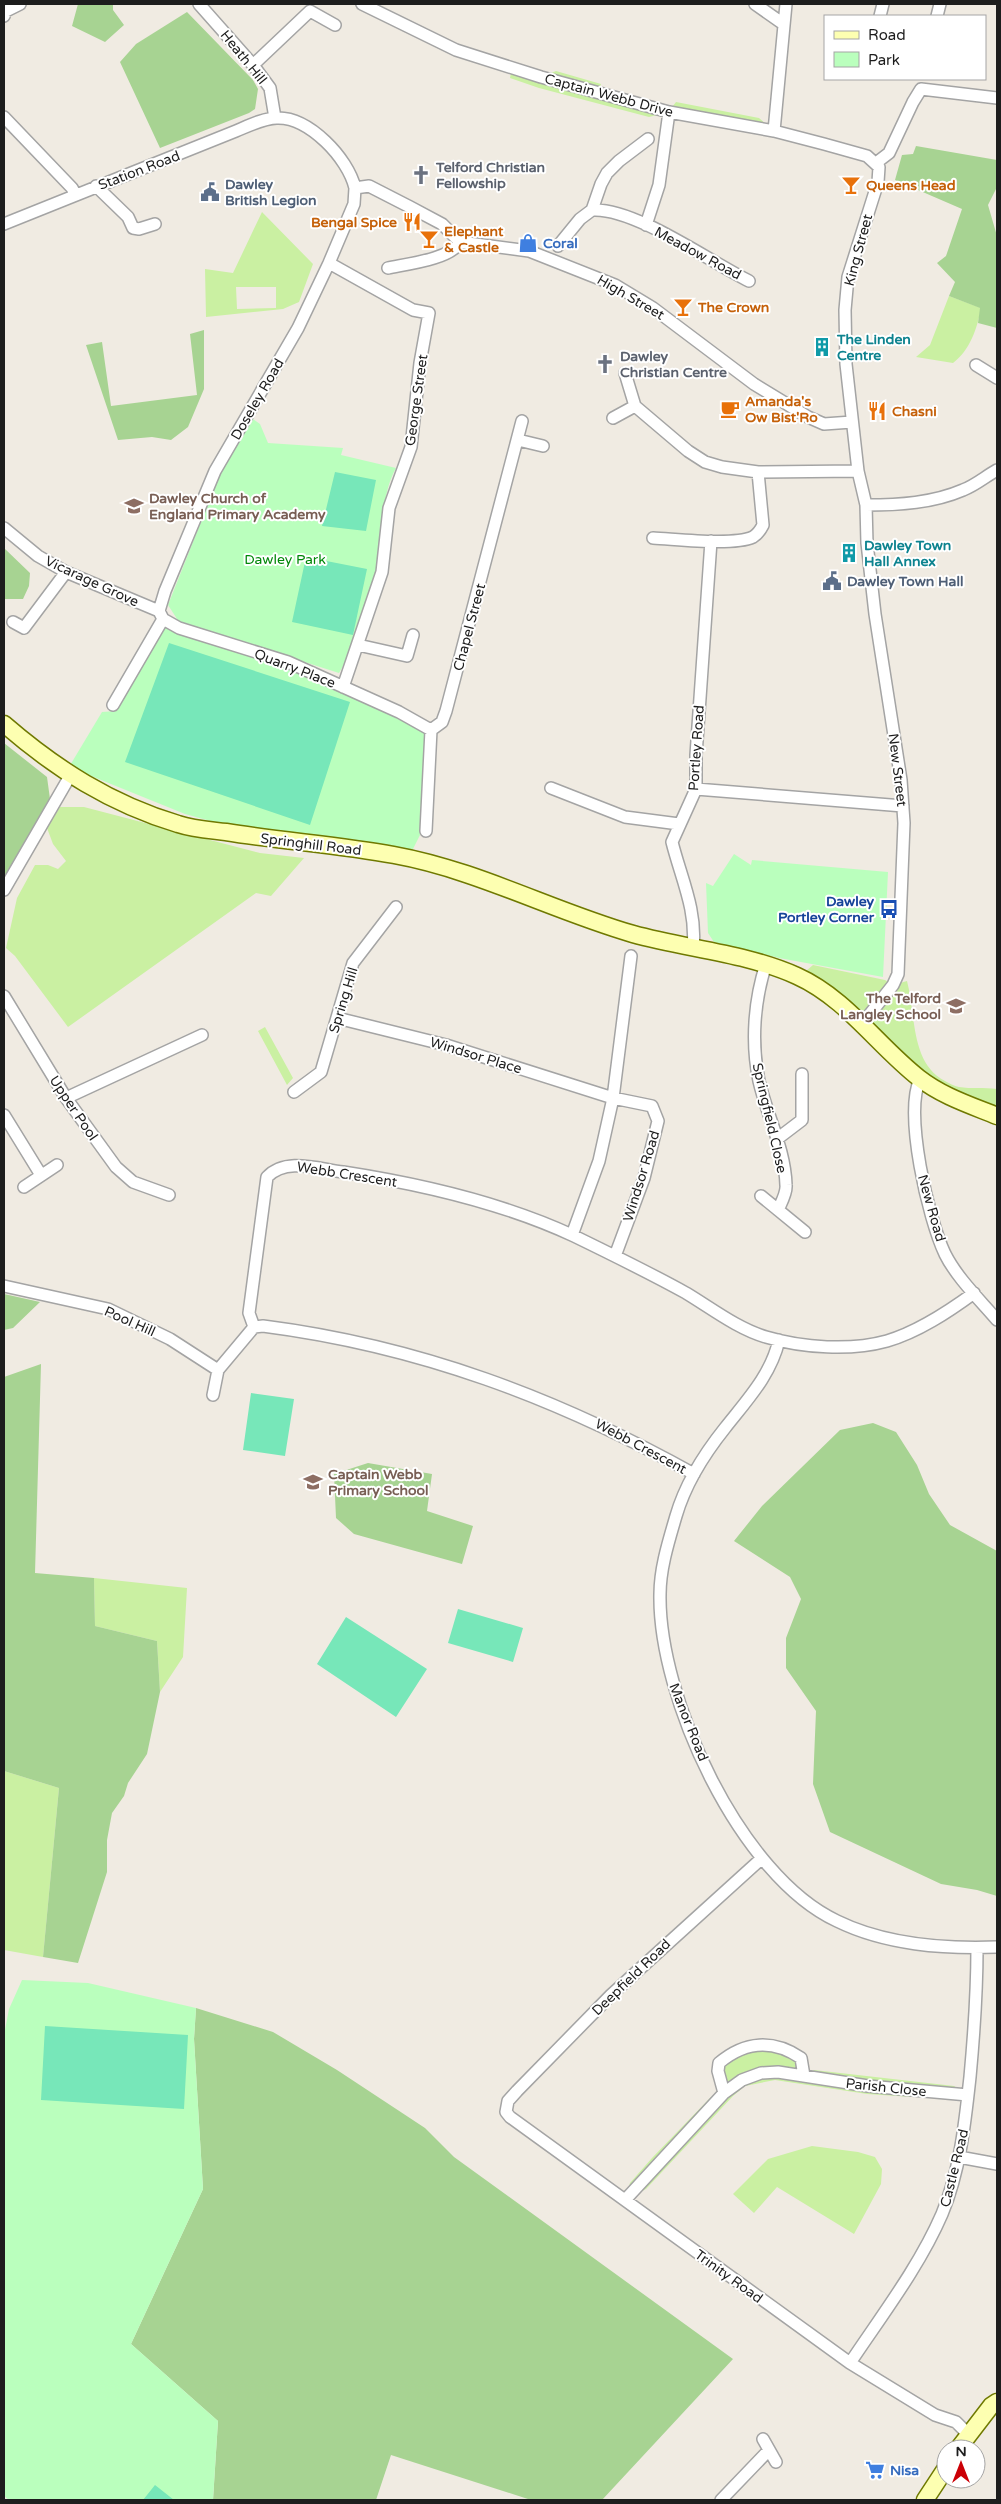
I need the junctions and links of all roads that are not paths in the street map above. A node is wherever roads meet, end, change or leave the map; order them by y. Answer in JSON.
{"nodes":[{"id":1,"x":20,"y":4,"type":"edge"},
{"id":2,"x":199,"y":4,"type":"edge"},
{"id":3,"x":362,"y":4,"type":"edge"},
{"id":4,"x":756,"y":4,"type":"edge"},
{"id":5,"x":786,"y":4,"type":"edge"},
{"id":6,"x":4,"y":16,"type":"edge"},
{"id":7,"x":782,"y":23,"type":"junction"},
{"id":8,"x":335,"y":25,"type":"dead end"},
{"id":9,"x":253,"y":65,"type":"junction"},
{"id":10,"x":921,"y":84,"type":"edge"},
{"id":11,"x":997,"y":98,"type":"edge"},
{"id":12,"x":669,"y":112,"type":"junction"},
{"id":13,"x":4,"y":117,"type":"edge"},
{"id":14,"x":275,"y":118,"type":"junction"},
{"id":15,"x":774,"y":131,"type":"junction"},
{"id":16,"x":648,"y":139,"type":"dead end"},
{"id":17,"x":871,"y":159,"type":"junction"},
{"id":18,"x":96,"y":186,"type":"junction"},
{"id":19,"x":355,"y":188,"type":"junction"},
{"id":20,"x":75,"y":194,"type":"junction"},
{"id":21,"x":592,"y":210,"type":"junction"},
{"id":22,"x":4,"y":224,"type":"edge"},
{"id":23,"x":155,"y":224,"type":"dead end"},
{"id":24,"x":646,"y":225,"type":"junction"},
{"id":25,"x":460,"y":242,"type":"junction"},
{"id":26,"x":558,"y":246,"type":"dead end"},
{"id":27,"x":329,"y":263,"type":"junction"},
{"id":28,"x":388,"y":268,"type":"dead end"},
{"id":29,"x":750,"y":281,"type":"dead end"},
{"id":30,"x":976,"y":365,"type":"dead end"},
{"id":31,"x":626,"y":373,"type":"dead end"},
{"id":32,"x":997,"y":378,"type":"edge"},
{"id":33,"x":635,"y":406,"type":"junction"},
{"id":34,"x":613,"y":418,"type":"dead end"},
{"id":35,"x":522,"y":422,"type":"dead end"},
{"id":36,"x":852,"y":422,"type":"junction"},
{"id":37,"x":518,"y":440,"type":"junction"},
{"id":38,"x":543,"y":446,"type":"dead end"},
{"id":39,"x":997,"y":470,"type":"edge"},
{"id":40,"x":858,"y":471,"type":"junction"},
{"id":41,"x":758,"y":472,"type":"junction"},
{"id":42,"x":866,"y":506,"type":"junction"},
{"id":43,"x":4,"y":528,"type":"edge"},
{"id":44,"x":653,"y":538,"type":"dead end"},
{"id":45,"x":711,"y":541,"type":"junction"},
{"id":46,"x":66,"y":572,"type":"junction"},
{"id":47,"x":161,"y":615,"type":"junction"},
{"id":48,"x":13,"y":622,"type":"dead end"},
{"id":49,"x":413,"y":635,"type":"dead end"},
{"id":50,"x":358,"y":645,"type":"junction"},
{"id":51,"x":342,"y":687,"type":"junction"},
{"id":52,"x":113,"y":705,"type":"dead end"},
{"id":53,"x":4,"y":724,"type":"edge"},
{"id":54,"x":431,"y":730,"type":"junction"},
{"id":55,"x":70,"y":776,"type":"junction"},
{"id":56,"x":551,"y":788,"type":"dead end"},
{"id":57,"x":696,"y":789,"type":"junction"},
{"id":58,"x":903,"y":806,"type":"junction"},
{"id":59,"x":679,"y":824,"type":"junction"},
{"id":60,"x":426,"y":831,"type":"dead end"},
{"id":61,"x":4,"y":890,"type":"edge"},
{"id":62,"x":396,"y":908,"type":"dead end"},
{"id":63,"x":693,"y":948,"type":"junction"},
{"id":64,"x":631,"y":956,"type":"dead end"},
{"id":65,"x":766,"y":964,"type":"junction"},
{"id":66,"x":4,"y":996,"type":"edge"},
{"id":67,"x":337,"y":1018,"type":"junction"},
{"id":68,"x":862,"y":1024,"type":"junction"},
{"id":69,"x":202,"y":1035,"type":"dead end"},
{"id":70,"x":802,"y":1074,"type":"dead end"},
{"id":71,"x":920,"y":1079,"type":"junction"},
{"id":72,"x":294,"y":1092,"type":"dead end"},
{"id":73,"x":66,"y":1098,"type":"junction"},
{"id":74,"x":613,"y":1098,"type":"junction"},
{"id":75,"x":4,"y":1115,"type":"edge"},
{"id":76,"x":996,"y":1115,"type":"edge"},
{"id":77,"x":777,"y":1139,"type":"junction"},
{"id":78,"x":57,"y":1165,"type":"dead end"},
{"id":79,"x":41,"y":1174,"type":"junction"},
{"id":80,"x":24,"y":1187,"type":"dead end"},
{"id":81,"x":169,"y":1195,"type":"dead end"},
{"id":82,"x":761,"y":1196,"type":"dead end"},
{"id":83,"x":778,"y":1210,"type":"junction"},
{"id":84,"x":805,"y":1232,"type":"dead end"},
{"id":85,"x":572,"y":1235,"type":"junction"},
{"id":86,"x":615,"y":1256,"type":"junction"},
{"id":87,"x":4,"y":1286,"type":"edge"},
{"id":88,"x":974,"y":1293,"type":"junction"},
{"id":89,"x":997,"y":1320,"type":"edge"},
{"id":90,"x":254,"y":1327,"type":"junction"},
{"id":91,"x":779,"y":1340,"type":"junction"},
{"id":92,"x":218,"y":1370,"type":"junction"},
{"id":93,"x":214,"y":1395,"type":"dead end"},
{"id":94,"x":694,"y":1474,"type":"junction"},
{"id":95,"x":760,"y":1859,"type":"junction"},
{"id":96,"x":997,"y":1947,"type":"edge"},
{"id":97,"x":978,"y":1948,"type":"junction"},
{"id":98,"x":804,"y":2076,"type":"junction"},
{"id":99,"x":724,"y":2092,"type":"junction"},
{"id":100,"x":968,"y":2095,"type":"junction"},
{"id":101,"x":508,"y":2101,"type":"joint"},
{"id":102,"x":959,"y":2157,"type":"junction"},
{"id":103,"x":997,"y":2164,"type":"edge"},
{"id":104,"x":625,"y":2200,"type":"junction"},
{"id":105,"x":850,"y":2363,"type":"junction"},
{"id":106,"x":997,"y":2402,"type":"edge"},
{"id":107,"x":968,"y":2434,"type":"junction"},
{"id":108,"x":763,"y":2439,"type":"dead end"},
{"id":109,"x":965,"y":2439,"type":"edge"},
{"id":110,"x":769,"y":2450,"type":"junction"},
{"id":111,"x":776,"y":2462,"type":"dead end"},
{"id":112,"x":936,"y":2483,"type":"edge"},
{"id":113,"x":721,"y":2500,"type":"edge"},
{"id":114,"x":925,"y":2500,"type":"edge"}],
"edges":[{"from":1,"to":6,"type":"street"},
{"from":2,"to":9,"type":"street","name":"Heath Hill"},
{"from":3,"to":12,"type":"street","name":"Captain Webb Drive"},
{"from":4,"to":7,"type":"street"},
{"from":5,"to":7,"type":"street"},
{"from":7,"to":15,"type":"street"},
{"from":8,"to":9,"type":"street"},
{"from":9,"to":14,"type":"street","name":"Heath Hill"},
{"from":10,"to":11,"type":"street"},
{"from":10,"to":17,"type":"street"},
{"from":12,"to":15,"type":"street","name":"Captain Webb Drive"},
{"from":12,"to":24,"type":"street","name":"Meadow Road"},
{"from":13,"to":20,"type":"street"},
{"from":14,"to":18,"type":"street","name":"Station Road"},
{"from":14,"to":19,"type":"street"},
{"from":15,"to":17,"type":"street","name":"Captain Webb Drive"},
{"from":16,"to":21,"type":"street"},
{"from":17,"to":36,"type":"street","name":"King Street"},
{"from":18,"to":20,"type":"street","name":"Station Road"},
{"from":18,"to":23,"type":"street"},
{"from":19,"to":25,"type":"street"},
{"from":19,"to":27,"type":"street","name":"Doseley Road"},
{"from":20,"to":22,"type":"street","name":"Station Road"},
{"from":21,"to":24,"type":"street","name":"Meadow Road"},
{"from":21,"to":26,"type":"street"},
{"from":24,"to":29,"type":"street","name":"Meadow Road"},
{"from":25,"to":28,"type":"street"},
{"from":25,"to":36,"type":"street","name":"High Street"},
{"from":27,"to":47,"type":"street","name":"Doseley Road"},
{"from":27,"to":50,"type":"street","name":"George Street"},
{"from":30,"to":32,"type":"street"},
{"from":31,"to":33,"type":"street"},
{"from":33,"to":34,"type":"street"},
{"from":33,"to":41,"type":"street"},
{"from":35,"to":37,"type":"street","name":"Chapel Street"},
{"from":36,"to":40,"type":"street","name":"King Street"},
{"from":37,"to":38,"type":"street"},
{"from":37,"to":54,"type":"street","name":"Chapel Street"},
{"from":39,"to":42,"type":"street"},
{"from":40,"to":41,"type":"street"},
{"from":40,"to":42,"type":"street","name":"New Street"},
{"from":41,"to":45,"type":"street"},
{"from":42,"to":58,"type":"street","name":"New Street"},
{"from":43,"to":46,"type":"street","name":"Vicarage Grove"},
{"from":44,"to":45,"type":"street"},
{"from":45,"to":57,"type":"street","name":"Portley Road"},
{"from":46,"to":47,"type":"street","name":"Vicarage Grove"},
{"from":46,"to":48,"type":"street"},
{"from":47,"to":51,"type":"street","name":"Quarry Place"},
{"from":47,"to":52,"type":"street","name":"Doseley Road"},
{"from":49,"to":50,"type":"street"},
{"from":50,"to":51,"type":"street","name":"George Street"},
{"from":51,"to":54,"type":"street","name":"Quarry Place"},
{"from":53,"to":55,"type":"main road","name":"Springhill Road"},
{"from":54,"to":60,"type":"street"},
{"from":55,"to":61,"type":"street"},
{"from":55,"to":63,"type":"main road","name":"Springhill Road"},
{"from":56,"to":59,"type":"street"},
{"from":57,"to":58,"type":"street"},
{"from":57,"to":59,"type":"street","name":"Portley Road"},
{"from":58,"to":68,"type":"street","name":"New Street"},
{"from":59,"to":63,"type":"street","name":"Portley Road"},
{"from":62,"to":67,"type":"street","name":"Spring Hill"},
{"from":63,"to":65,"type":"main road","name":"Springhill Road"},
{"from":64,"to":74,"type":"street"},
{"from":65,"to":68,"type":"main road","name":"Springhill Road"},
{"from":65,"to":77,"type":"street","name":"Springfield Close"},
{"from":66,"to":73,"type":"street","name":"Upper Pool"},
{"from":67,"to":72,"type":"street","name":"Spring Hill"},
{"from":67,"to":74,"type":"street","name":"Windsor Place"},
{"from":68,"to":71,"type":"main road","name":"Springhill Road"},
{"from":69,"to":73,"type":"street"},
{"from":70,"to":77,"type":"street"},
{"from":71,"to":76,"type":"main road","name":"Springhill Road"},
{"from":71,"to":88,"type":"street","name":"New Road"},
{"from":73,"to":81,"type":"street","name":"Upper Pool"},
{"from":74,"to":85,"type":"street"},
{"from":74,"to":86,"type":"street","name":"Windsor Road"},
{"from":75,"to":79,"type":"street"},
{"from":77,"to":83,"type":"street","name":"Springfield Close"},
{"from":78,"to":79,"type":"street"},
{"from":79,"to":80,"type":"street"},
{"from":82,"to":83,"type":"street"},
{"from":83,"to":84,"type":"street"},
{"from":85,"to":86,"type":"street","name":"Webb Crescent"},
{"from":85,"to":90,"type":"street","name":"Webb Crescent"},
{"from":86,"to":91,"type":"street","name":"Webb Crescent"},
{"from":87,"to":92,"type":"street","name":"Pool Hill"},
{"from":88,"to":89,"type":"street","name":"New Road"},
{"from":88,"to":91,"type":"street","name":"Webb Crescent"},
{"from":90,"to":92,"type":"street"},
{"from":90,"to":94,"type":"street","name":"Webb Crescent"},
{"from":91,"to":94,"type":"street","name":"Manor Road"},
{"from":92,"to":93,"type":"street"},
{"from":94,"to":95,"type":"street","name":"Manor Road"},
{"from":95,"to":97,"type":"street","name":"Manor Road"},
{"from":95,"to":101,"type":"street","name":"Deepfield Road"},
{"from":96,"to":97,"type":"street","name":"Manor Road"},
{"from":97,"to":100,"type":"street","name":"Castle Road"},
{"from":98,"to":99,"type":"street","name":"Parish Close"},
{"from":98,"to":99,"type":"street"},
{"from":98,"to":100,"type":"street","name":"Parish Close"},
{"from":99,"to":104,"type":"street","name":"Parish Close"},
{"from":100,"to":102,"type":"street","name":"Castle Road"},
{"from":101,"to":104,"type":"street","name":"Trinity Road"},
{"from":102,"to":103,"type":"street"},
{"from":102,"to":105,"type":"street","name":"Castle Road"},
{"from":104,"to":105,"type":"street","name":"Trinity Road"},
{"from":105,"to":107,"type":"street","name":"Trinity Road"},
{"from":106,"to":107,"type":"main road"},
{"from":107,"to":109,"type":"main road"},
{"from":108,"to":110,"type":"street"},
{"from":110,"to":111,"type":"street"},
{"from":110,"to":113,"type":"street"},
{"from":112,"to":114,"type":"main road"}]}
